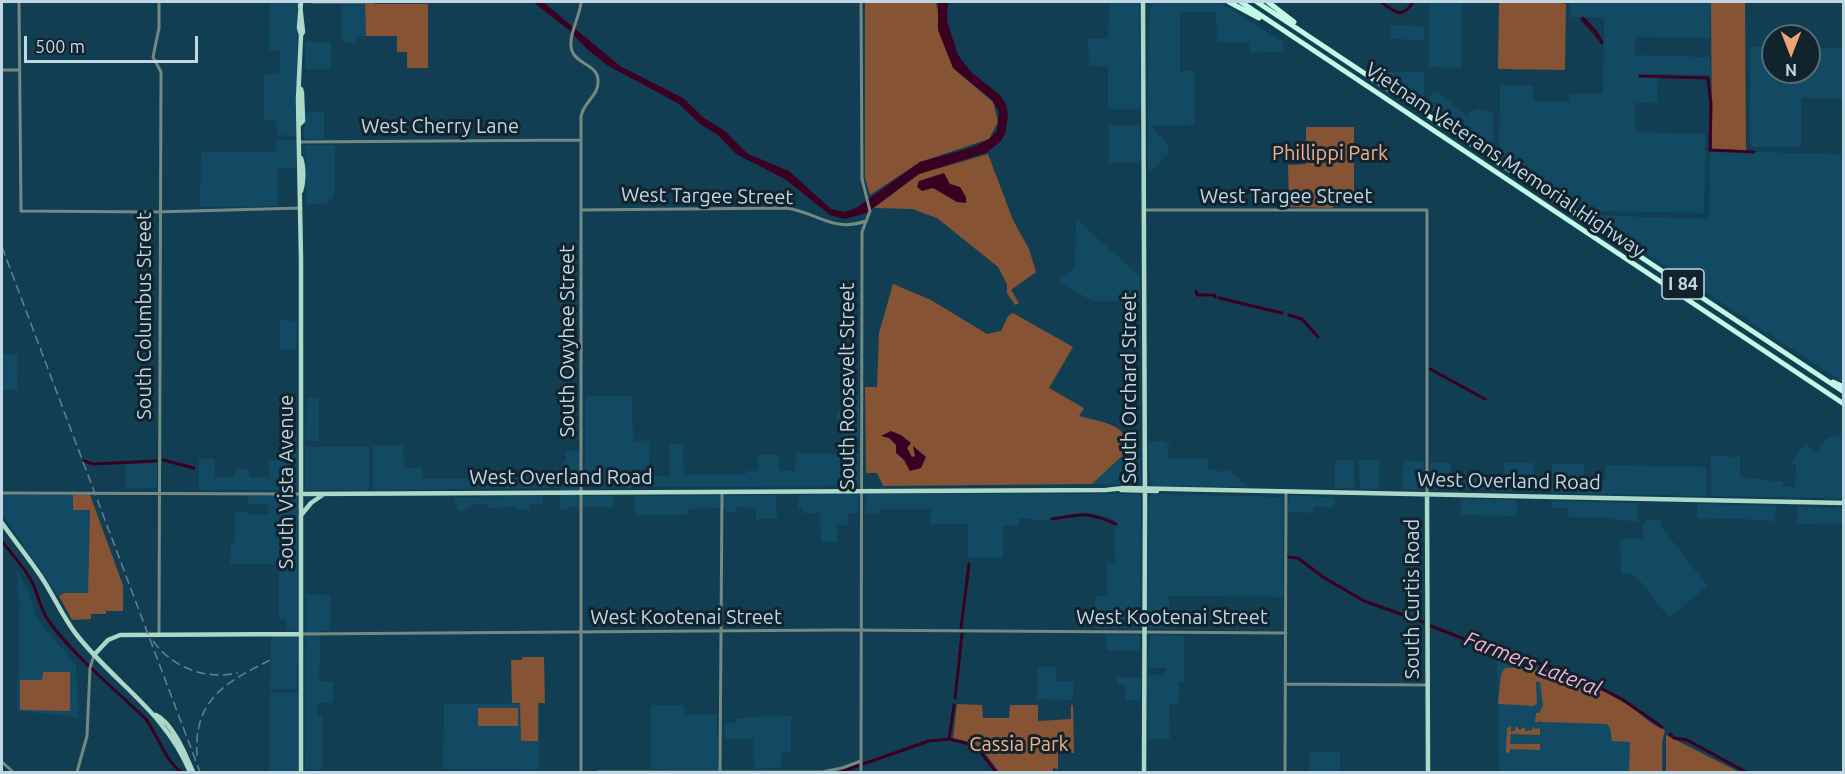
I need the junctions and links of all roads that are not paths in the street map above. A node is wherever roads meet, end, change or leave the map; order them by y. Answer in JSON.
{"nodes":[{"id":1,"x":20,"y":2,"type":"edge"},
{"id":2,"x":159,"y":2,"type":"edge"},
{"id":3,"x":313,"y":2,"type":"edge"},
{"id":4,"x":374,"y":2,"type":"edge"},
{"id":5,"x":580,"y":2,"type":"edge"},
{"id":6,"x":861,"y":2,"type":"edge"},
{"id":7,"x":1144,"y":2,"type":"edge"},
{"id":8,"x":1229,"y":2,"type":"edge"},
{"id":9,"x":1241,"y":2,"type":"edge"},
{"id":10,"x":1257,"y":2,"type":"edge"},
{"id":11,"x":1268,"y":2,"type":"edge"},
{"id":12,"x":301,"y":3,"type":"edge"},
{"id":13,"x":1289,"y":34,"type":"junction"},
{"id":14,"x":1326,"y":47,"type":"junction"},
{"id":15,"x":2,"y":70,"type":"edge"},
{"id":16,"x":20,"y":70,"type":"junction"},
{"id":17,"x":581,"y":140,"type":"junction"},
{"id":18,"x":300,"y":142,"type":"junction"},
{"id":19,"x":301,"y":208,"type":"junction"},
{"id":20,"x":581,"y":210,"type":"junction"},
{"id":21,"x":1144,"y":210,"type":"junction"},
{"id":22,"x":1427,"y":210,"type":"joint"},
{"id":23,"x":159,"y":212,"type":"junction"},
{"id":24,"x":866,"y":221,"type":"junction"},
{"id":25,"x":1805,"y":367,"type":"junction"},
{"id":26,"x":1844,"y":387,"type":"edge"},
{"id":27,"x":1844,"y":392,"type":"edge"},
{"id":28,"x":1844,"y":404,"type":"edge"},
{"id":29,"x":1145,"y":490,"type":"junction"},
{"id":30,"x":863,"y":491,"type":"junction"},
{"id":31,"x":581,"y":492,"type":"junction"},
{"id":32,"x":722,"y":492,"type":"junction"},
{"id":33,"x":1286,"y":492,"type":"junction"},
{"id":34,"x":2,"y":493,"type":"edge"},
{"id":35,"x":159,"y":493,"type":"junction"},
{"id":36,"x":302,"y":494,"type":"junction"},
{"id":37,"x":326,"y":494,"type":"junction"},
{"id":38,"x":1426,"y":494,"type":"junction"},
{"id":39,"x":1844,"y":503,"type":"edge"},
{"id":40,"x":302,"y":514,"type":"junction"},
{"id":41,"x":2,"y":523,"type":"edge"},
{"id":42,"x":861,"y":631,"type":"junction"},
{"id":43,"x":1144,"y":631,"type":"junction"},
{"id":44,"x":722,"y":632,"type":"junction"},
{"id":45,"x":581,"y":633,"type":"junction"},
{"id":46,"x":1286,"y":633,"type":"junction"},
{"id":47,"x":159,"y":634,"type":"junction"},
{"id":48,"x":301,"y":634,"type":"junction"},
{"id":49,"x":94,"y":655,"type":"junction"},
{"id":50,"x":1285,"y":684,"type":"junction"},
{"id":51,"x":1428,"y":685,"type":"junction"},
{"id":52,"x":2,"y":762,"type":"edge"},
{"id":53,"x":861,"y":764,"type":"junction"},
{"id":54,"x":13,"y":772,"type":"edge"},
{"id":55,"x":77,"y":772,"type":"edge"},
{"id":56,"x":191,"y":772,"type":"edge"},
{"id":57,"x":301,"y":772,"type":"edge"},
{"id":58,"x":581,"y":772,"type":"edge"},
{"id":59,"x":598,"y":772,"type":"edge"},
{"id":60,"x":720,"y":772,"type":"edge"},
{"id":61,"x":861,"y":772,"type":"edge"},
{"id":62,"x":1144,"y":772,"type":"edge"},
{"id":63,"x":1285,"y":772,"type":"edge"},
{"id":64,"x":1428,"y":772,"type":"edge"}],
"edges":[{"from":1,"to":16,"type":"street"},
{"from":2,"to":23,"type":"street","name":"South Columbus Street"},
{"from":3,"to":4,"type":"street"},
{"from":5,"to":17,"type":"street","name":"South Owyhee Street"},
{"from":6,"to":24,"type":"street","name":"South Roosevelt Street"},
{"from":7,"to":21,"type":"main road","name":"South Orchard Street"},
{"from":8,"to":13,"type":"highway"},
{"from":9,"to":13,"type":"highway","name":"Vietnam Veterans Memorial Highway","number":"I 84"},
{"from":10,"to":14,"type":"highway","name":"Vietnam Veterans Memorial Highway","number":"I 84"},
{"from":11,"to":14,"type":"highway"},
{"from":12,"to":18,"type":"main road","name":"South Vista Avenue"},
{"from":13,"to":28,"type":"highway","name":"Vietnam Veterans Memorial Highway","number":"I 84"},
{"from":14,"to":25,"type":"highway","name":"Vietnam Veterans Memorial Highway","number":"I 84"},
{"from":15,"to":16,"type":"street"},
{"from":16,"to":23,"type":"street"},
{"from":17,"to":18,"type":"street","name":"West Cherry Lane"},
{"from":17,"to":20,"type":"street","name":"South Owyhee Street"},
{"from":18,"to":19,"type":"main road","name":"South Vista Avenue"},
{"from":19,"to":23,"type":"street"},
{"from":19,"to":36,"type":"main road","name":"South Vista Avenue"},
{"from":20,"to":24,"type":"street","name":"West Targee Street"},
{"from":20,"to":31,"type":"street","name":"South Owyhee Street"},
{"from":21,"to":22,"type":"street","name":"West Targee Street"},
{"from":21,"to":29,"type":"main road","name":"South Orchard Street"},
{"from":22,"to":38,"type":"street","name":"South Curtis Road"},
{"from":23,"to":35,"type":"street","name":"South Columbus Street"},
{"from":24,"to":30,"type":"street","name":"South Roosevelt Street"},
{"from":25,"to":26,"type":"highway"},
{"from":25,"to":27,"type":"highway","name":"Vietnam Veterans Memorial Highway","number":"I 84"},
{"from":29,"to":30,"type":"main road","name":"West Overland Road"},
{"from":29,"to":33,"type":"main road","name":"West Overland Road"},
{"from":29,"to":43,"type":"main road","name":"South Orchard Street"},
{"from":30,"to":32,"type":"main road","name":"West Overland Road"},
{"from":30,"to":42,"type":"street","name":"South Roosevelt Street"},
{"from":31,"to":32,"type":"main road","name":"West Overland Road"},
{"from":31,"to":37,"type":"main road","name":"West Overland Road"},
{"from":31,"to":45,"type":"street","name":"South Owyhee Street"},
{"from":32,"to":44,"type":"street"},
{"from":33,"to":38,"type":"main road","name":"West Overland Road"},
{"from":33,"to":46,"type":"street"},
{"from":34,"to":35,"type":"street","name":"West Overland Road"},
{"from":35,"to":36,"type":"street","name":"West Overland Road"},
{"from":35,"to":47,"type":"street","name":"South Columbus Street"},
{"from":36,"to":37,"type":"main road","name":"West Overland Road"},
{"from":36,"to":40,"type":"main road","name":"South Vista Avenue"},
{"from":37,"to":40,"type":"main road"},
{"from":38,"to":39,"type":"main road","name":"West Overland Road"},
{"from":38,"to":51,"type":"main road","name":"South Curtis Road"},
{"from":40,"to":48,"type":"main road","name":"South Vista Avenue"},
{"from":41,"to":49,"type":"main road"},
{"from":42,"to":43,"type":"street","name":"West Kootenai Street"},
{"from":42,"to":44,"type":"street","name":"West Kootenai Street"},
{"from":42,"to":53,"type":"street","name":"South Roosevelt Street"},
{"from":43,"to":46,"type":"street","name":"West Kootenai Street"},
{"from":43,"to":62,"type":"main road","name":"South Orchard Street"},
{"from":44,"to":45,"type":"street","name":"West Kootenai Street"},
{"from":44,"to":60,"type":"street"},
{"from":45,"to":48,"type":"street","name":"West Kootenai Street"},
{"from":45,"to":58,"type":"street","name":"South Owyhee Street"},
{"from":46,"to":50,"type":"street"},
{"from":47,"to":48,"type":"main road","name":"West Kootenai Street"},
{"from":47,"to":49,"type":"main road","name":"West Kootenai Street"},
{"from":48,"to":57,"type":"main road","name":"South Vista Avenue"},
{"from":49,"to":55,"type":"street"},
{"from":49,"to":56,"type":"main road"},
{"from":50,"to":51,"type":"street"},
{"from":50,"to":63,"type":"street"},
{"from":51,"to":64,"type":"main road","name":"South Curtis Road"},
{"from":52,"to":54,"type":"street"},
{"from":53,"to":60,"type":"street"},
{"from":53,"to":61,"type":"street","name":"South Roosevelt Street"},
{"from":59,"to":60,"type":"street"}]}
